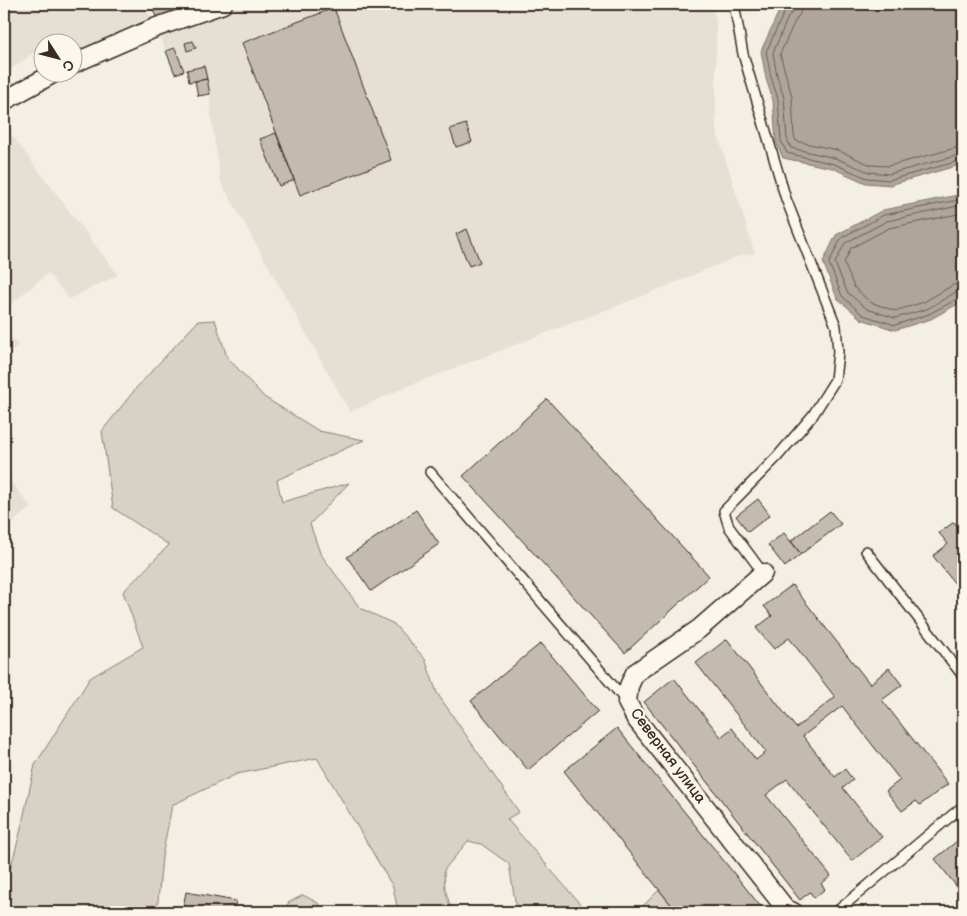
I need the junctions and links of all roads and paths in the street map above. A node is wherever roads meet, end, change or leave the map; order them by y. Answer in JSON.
{"nodes":[{"id":1,"x":223,"y":4,"type":"edge"},
{"id":2,"x":734,"y":4,"type":"edge"},
{"id":3,"x":82,"y":60,"type":"edge"},
{"id":4,"x":38,"y":82,"type":"edge"},
{"id":5,"x":4,"y":101,"type":"edge"},
{"id":6,"x":430,"y":472,"type":"dead end"},
{"id":7,"x":866,"y":552,"type":"dead end"},
{"id":8,"x":764,"y":573,"type":"joint"},
{"id":9,"x":963,"y":676,"type":"edge"},
{"id":10,"x":627,"y":702,"type":"junction"},
{"id":11,"x":963,"y":806,"type":"edge"},
{"id":12,"x":793,"y":912,"type":"edge"},
{"id":13,"x":836,"y":912,"type":"edge"}],
"edges":[{"from":1,"to":3,"type":"street"},
{"from":2,"to":8,"type":"lane"},
{"from":4,"to":5,"type":"street"},
{"from":6,"to":10,"type":"lane"},
{"from":7,"to":9,"type":"lane"},
{"from":8,"to":10,"type":"street","name":"Северная улица"},
{"from":10,"to":12,"type":"street","name":"Северная улица"},
{"from":11,"to":13,"type":"lane"}]}
